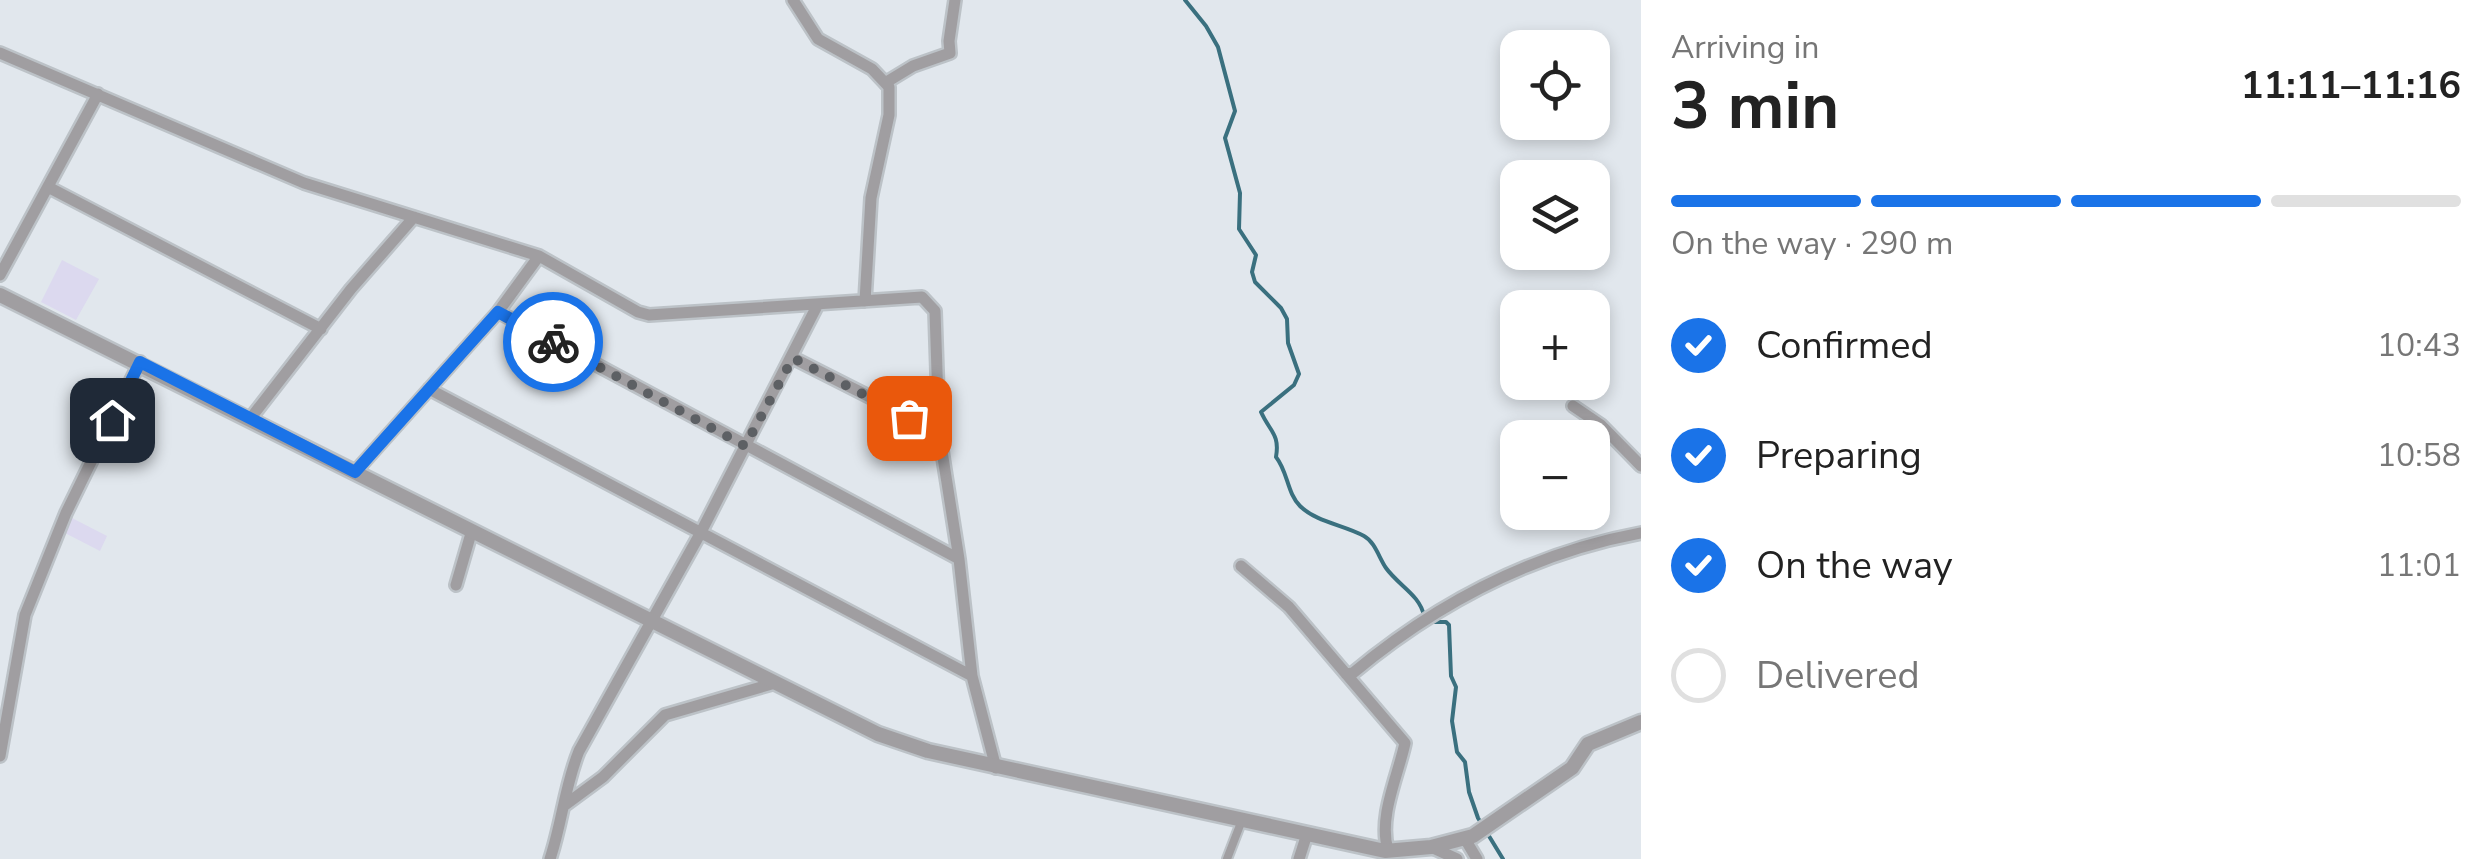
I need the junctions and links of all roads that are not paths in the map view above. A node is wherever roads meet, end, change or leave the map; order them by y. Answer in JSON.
{"nodes":[{"id":1,"x":793,"y":0,"type":"edge"},
{"id":2,"x":955,"y":0,"type":"edge"},
{"id":3,"x":0,"y":53,"type":"edge"},
{"id":4,"x":885,"y":83,"type":"junction"},
{"id":5,"x":98,"y":94,"type":"junction"},
{"id":6,"x":48,"y":187,"type":"junction"},
{"id":7,"x":414,"y":217,"type":"junction"},
{"id":8,"x":539,"y":256,"type":"junction"},
{"id":9,"x":0,"y":275,"type":"edge"},
{"id":10,"x":0,"y":295,"type":"edge"},
{"id":11,"x":866,"y":301,"type":"junction"},
{"id":12,"x":818,"y":304,"type":"junction"},
{"id":13,"x":498,"y":312,"type":"junction"},
{"id":14,"x":321,"y":330,"type":"junction"},
{"id":15,"x":793,"y":358,"type":"junction"},
{"id":16,"x":140,"y":362,"type":"junction"},
{"id":17,"x":430,"y":389,"type":"junction"},
{"id":18,"x":1573,"y":406,"type":"dead end"},
{"id":19,"x":250,"y":419,"type":"junction"},
{"id":20,"x":938,"y":432,"type":"junction"},
{"id":21,"x":745,"y":446,"type":"junction"},
{"id":22,"x":1641,"y":466,"type":"edge"},
{"id":23,"x":355,"y":472,"type":"junction"},
{"id":24,"x":472,"y":530,"type":"junction"},
{"id":25,"x":1641,"y":533,"type":"edge"},
{"id":26,"x":700,"y":534,"type":"junction"},
{"id":27,"x":959,"y":559,"type":"junction"},
{"id":28,"x":1240,"y":566,"type":"dead end"},
{"id":29,"x":456,"y":585,"type":"dead end"},
{"id":30,"x":651,"y":621,"type":"junction"},
{"id":31,"x":1346,"y":674,"type":"junction"},
{"id":32,"x":972,"y":676,"type":"junction"},
{"id":33,"x":775,"y":683,"type":"junction"},
{"id":34,"x":1639,"y":728,"type":"edge"},
{"id":35,"x":0,"y":756,"type":"edge"},
{"id":36,"x":996,"y":768,"type":"junction"},
{"id":37,"x":565,"y":806,"type":"junction"},
{"id":38,"x":1242,"y":820,"type":"junction"},
{"id":39,"x":1307,"y":834,"type":"junction"},
{"id":40,"x":1465,"y":838,"type":"junction"},
{"id":41,"x":1431,"y":847,"type":"junction"},
{"id":42,"x":1388,"y":850,"type":"junction"},
{"id":43,"x":550,"y":859,"type":"edge"},
{"id":44,"x":1227,"y":859,"type":"edge"},
{"id":45,"x":1299,"y":859,"type":"edge"},
{"id":46,"x":1457,"y":859,"type":"edge"},
{"id":47,"x":1477,"y":859,"type":"edge"}],
"edges":[{"from":1,"to":4,"type":"street"},
{"from":2,"to":4,"type":"street"},
{"from":3,"to":5,"type":"street"},
{"from":4,"to":11,"type":"street"},
{"from":5,"to":6,"type":"street"},
{"from":5,"to":7,"type":"street"},
{"from":6,"to":9,"type":"street"},
{"from":6,"to":14,"type":"street"},
{"from":7,"to":8,"type":"street"},
{"from":7,"to":14,"type":"street"},
{"from":8,"to":12,"type":"street"},
{"from":8,"to":13,"type":"street"},
{"from":10,"to":16,"type":"street"},
{"from":11,"to":12,"type":"street"},
{"from":11,"to":20,"type":"street"},
{"from":12,"to":15,"type":"street"},
{"from":13,"to":17,"type":"street"},
{"from":13,"to":21,"type":"street"},
{"from":14,"to":19,"type":"street"},
{"from":15,"to":20,"type":"street"},
{"from":15,"to":21,"type":"street"},
{"from":16,"to":19,"type":"street"},
{"from":16,"to":35,"type":"street"},
{"from":17,"to":23,"type":"street"},
{"from":17,"to":26,"type":"street"},
{"from":18,"to":22,"type":"street"},
{"from":19,"to":23,"type":"street"},
{"from":20,"to":27,"type":"street"},
{"from":21,"to":26,"type":"street"},
{"from":21,"to":27,"type":"street"},
{"from":23,"to":24,"type":"street"},
{"from":24,"to":29,"type":"street"},
{"from":24,"to":30,"type":"street"},
{"from":25,"to":31,"type":"street"},
{"from":26,"to":30,"type":"street"},
{"from":26,"to":32,"type":"street"},
{"from":27,"to":32,"type":"street"},
{"from":28,"to":31,"type":"street"},
{"from":30,"to":33,"type":"street"},
{"from":30,"to":37,"type":"street"},
{"from":31,"to":42,"type":"street"},
{"from":32,"to":36,"type":"street"},
{"from":33,"to":36,"type":"street"},
{"from":33,"to":37,"type":"street"},
{"from":34,"to":40,"type":"street"},
{"from":36,"to":38,"type":"street"},
{"from":37,"to":43,"type":"street"},
{"from":38,"to":39,"type":"street"},
{"from":38,"to":44,"type":"street"},
{"from":39,"to":42,"type":"street"},
{"from":39,"to":45,"type":"street"},
{"from":40,"to":41,"type":"street"},
{"from":40,"to":47,"type":"street"},
{"from":41,"to":42,"type":"street"},
{"from":41,"to":46,"type":"street"}]}
